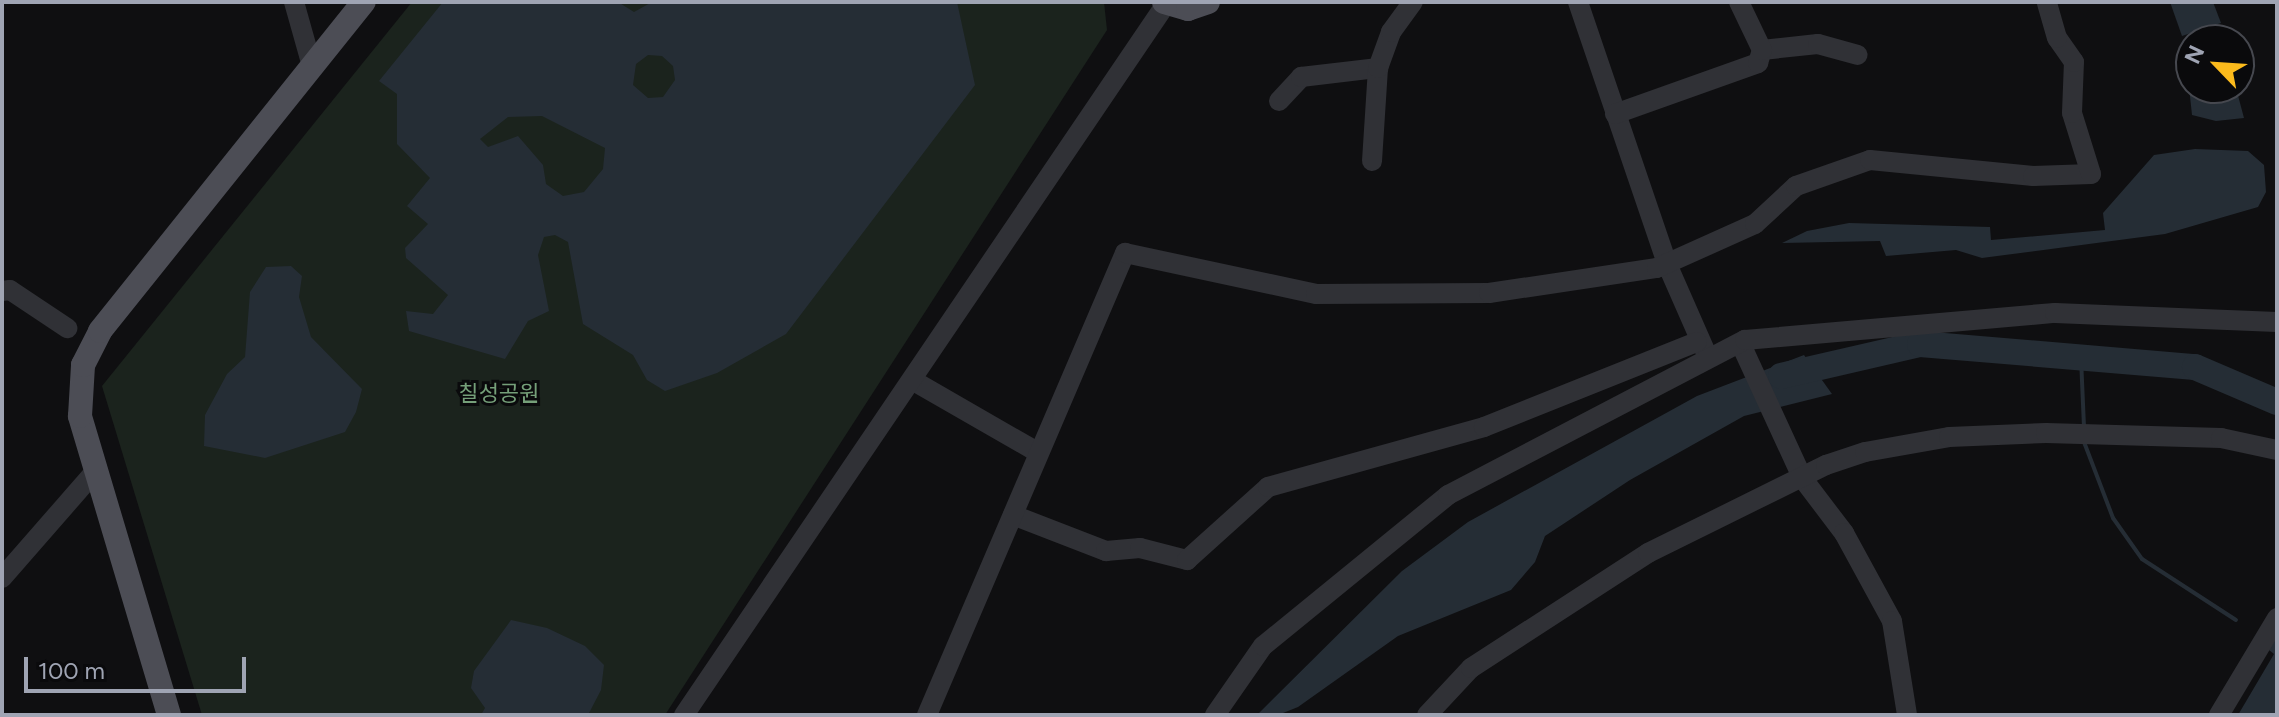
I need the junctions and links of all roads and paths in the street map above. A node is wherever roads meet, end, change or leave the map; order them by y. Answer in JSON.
{"nodes":[{"id":1,"x":294,"y":2,"type":"edge"},
{"id":2,"x":364,"y":2,"type":"edge"},
{"id":3,"x":1208,"y":2,"type":"edge"},
{"id":4,"x":1413,"y":2,"type":"edge"},
{"id":5,"x":1578,"y":2,"type":"edge"},
{"id":6,"x":1739,"y":2,"type":"edge"},
{"id":7,"x":2047,"y":2,"type":"edge"},
{"id":8,"x":1165,"y":3,"type":"edge"},
{"id":9,"x":1762,"y":50,"type":"junction"},
{"id":10,"x":1858,"y":55,"type":"dead end"},
{"id":11,"x":312,"y":66,"type":"junction"},
{"id":12,"x":1378,"y":68,"type":"junction"},
{"id":13,"x":1279,"y":101,"type":"dead end"},
{"id":14,"x":1615,"y":114,"type":"junction"},
{"id":15,"x":1372,"y":161,"type":"dead end"},
{"id":16,"x":1667,"y":264,"type":"junction"},
{"id":17,"x":2,"y":291,"type":"edge"},
{"id":18,"x":2277,"y":322,"type":"edge"},
{"id":19,"x":67,"y":328,"type":"dead end"},
{"id":20,"x":1744,"y":345,"type":"junction"},
{"id":21,"x":1702,"y":349,"type":"junction"},
{"id":22,"x":912,"y":380,"type":"junction"},
{"id":23,"x":2277,"y":450,"type":"edge"},
{"id":24,"x":1039,"y":453,"type":"junction"},
{"id":25,"x":97,"y":469,"type":"junction"},
{"id":26,"x":1799,"y":472,"type":"junction"},
{"id":27,"x":1013,"y":515,"type":"junction"},
{"id":28,"x":2,"y":578,"type":"edge"},
{"id":29,"x":2277,"y":618,"type":"edge"},
{"id":30,"x":169,"y":715,"type":"edge"},
{"id":31,"x":684,"y":715,"type":"edge"},
{"id":32,"x":927,"y":715,"type":"edge"},
{"id":33,"x":1215,"y":715,"type":"edge"},
{"id":34,"x":1427,"y":715,"type":"edge"},
{"id":35,"x":1907,"y":715,"type":"edge"},
{"id":36,"x":2219,"y":715,"type":"edge"}],
"edges":[{"from":1,"to":11,"type":"street"},
{"from":2,"to":11,"type":"main road"},
{"from":3,"to":8,"type":"main road"},
{"from":4,"to":12,"type":"street"},
{"from":5,"to":14,"type":"street"},
{"from":6,"to":9,"type":"street"},
{"from":7,"to":16,"type":"street"},
{"from":8,"to":22,"type":"street"},
{"from":9,"to":10,"type":"street"},
{"from":9,"to":14,"type":"street"},
{"from":11,"to":25,"type":"main road"},
{"from":12,"to":13,"type":"street"},
{"from":12,"to":15,"type":"street"},
{"from":14,"to":16,"type":"street"},
{"from":16,"to":21,"type":"street"},
{"from":16,"to":24,"type":"street"},
{"from":17,"to":19,"type":"street"},
{"from":18,"to":20,"type":"street"},
{"from":20,"to":21,"type":"street"},
{"from":20,"to":26,"type":"street"},
{"from":21,"to":27,"type":"street"},
{"from":21,"to":33,"type":"street"},
{"from":22,"to":24,"type":"street"},
{"from":22,"to":31,"type":"street"},
{"from":23,"to":26,"type":"street"},
{"from":24,"to":27,"type":"street"},
{"from":25,"to":28,"type":"street"},
{"from":25,"to":30,"type":"main road"},
{"from":26,"to":34,"type":"street"},
{"from":26,"to":35,"type":"street"},
{"from":27,"to":32,"type":"street"},
{"from":29,"to":36,"type":"street"}]}
